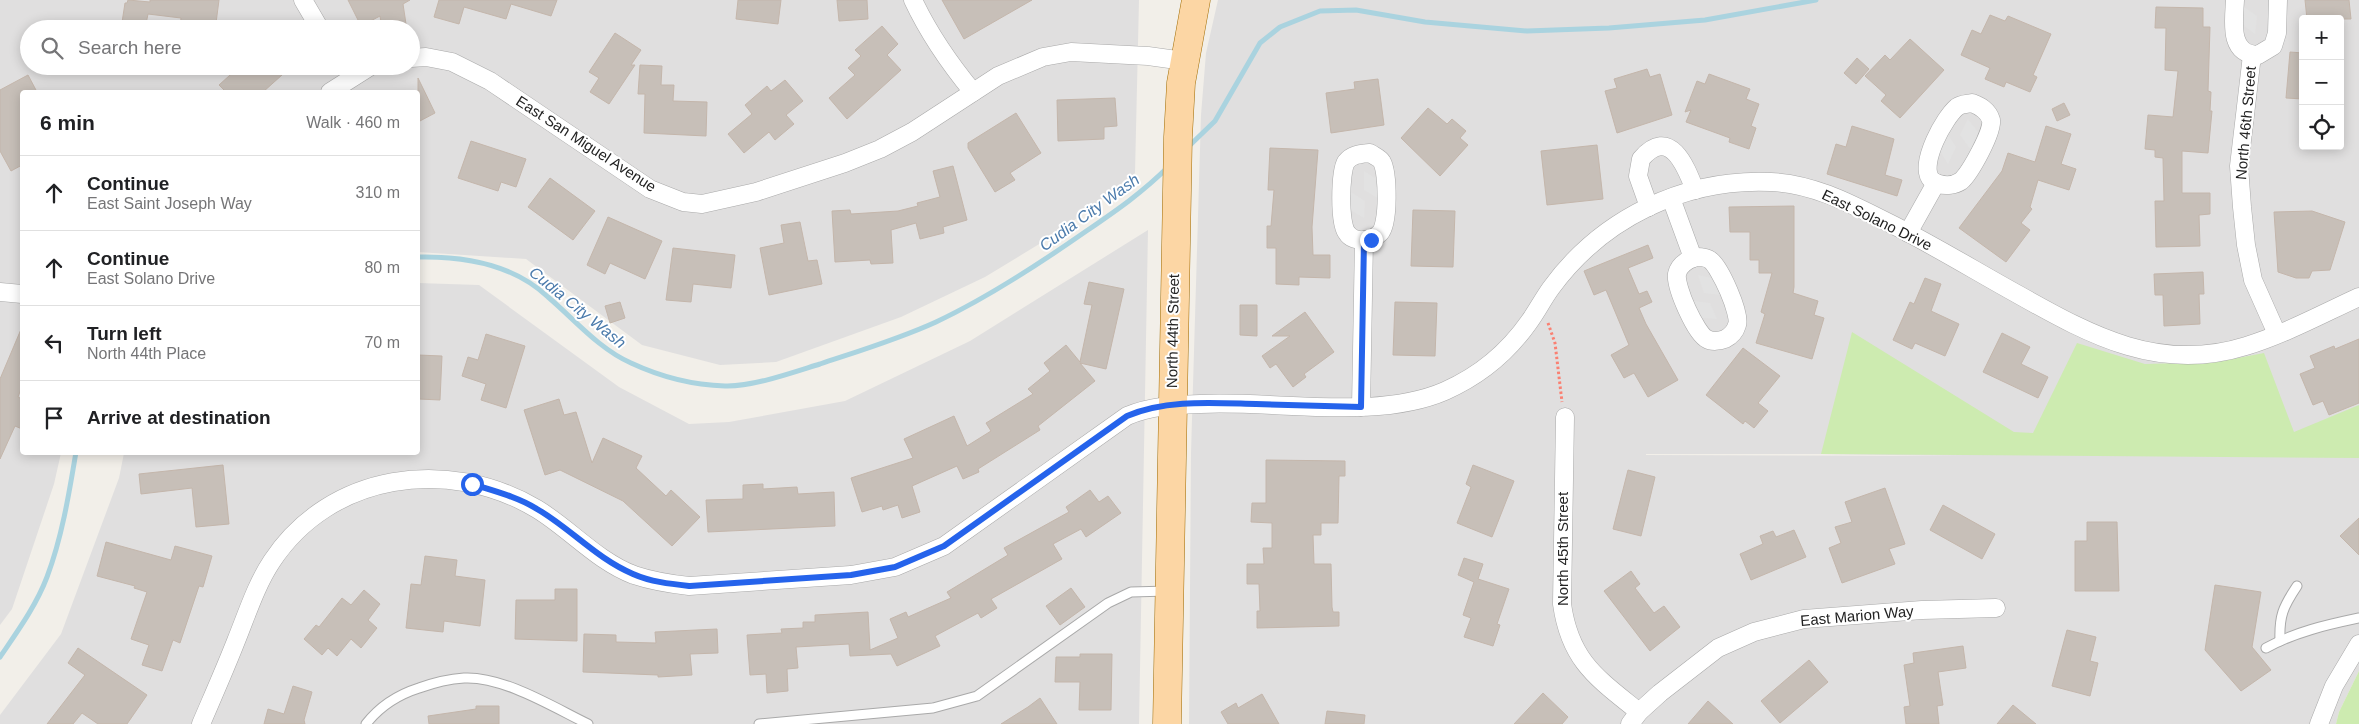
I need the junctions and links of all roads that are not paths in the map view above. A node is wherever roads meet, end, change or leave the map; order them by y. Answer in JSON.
{"nodes":[{"id":1,"x":303,"y":0,"type":"edge"},
{"id":2,"x":913,"y":0,"type":"edge"},
{"id":3,"x":1196,"y":0,"type":"edge"},
{"id":4,"x":2235,"y":0,"type":"edge"},
{"id":5,"x":2278,"y":0,"type":"edge"},
{"id":6,"x":315,"y":20,"type":"edge"},
{"id":7,"x":2252,"y":55,"type":"junction"},
{"id":8,"x":420,"y":57,"type":"edge"},
{"id":9,"x":1184,"y":60,"type":"junction"},
{"id":10,"x":344,"y":75,"type":"edge"},
{"id":11,"x":332,"y":90,"type":"edge"},
{"id":12,"x":972,"y":92,"type":"junction"},
{"id":13,"x":1936,"y":183,"type":"junction"},
{"id":14,"x":1695,"y":190,"type":"junction"},
{"id":15,"x":1671,"y":198,"type":"junction"},
{"id":16,"x":1649,"y":207,"type":"junction"},
{"id":17,"x":1908,"y":233,"type":"junction"},
{"id":18,"x":1364,"y":240,"type":"junction"},
{"id":19,"x":1693,"y":258,"type":"junction"},
{"id":20,"x":0,"y":292,"type":"edge"},
{"id":21,"x":20,"y":294,"type":"edge"},
{"id":22,"x":2359,"y":297,"type":"edge"},
{"id":23,"x":2277,"y":334,"type":"junction"},
{"id":24,"x":1172,"y":405,"type":"junction"},
{"id":25,"x":1361,"y":407,"type":"junction"},
{"id":26,"x":1565,"y":417,"type":"road end"},
{"id":27,"x":2296,"y":586,"type":"dead end"},
{"id":28,"x":1168,"y":591,"type":"junction"},
{"id":29,"x":1996,"y":608,"type":"dead end"},
{"id":30,"x":2359,"y":618,"type":"edge"},
{"id":31,"x":2280,"y":641,"type":"junction"},
{"id":32,"x":2359,"y":644,"type":"edge"},
{"id":33,"x":2266,"y":648,"type":"dead end"},
{"id":34,"x":1635,"y":718,"type":"edge"},
{"id":35,"x":200,"y":724,"type":"edge"},
{"id":36,"x":366,"y":724,"type":"edge"},
{"id":37,"x":588,"y":724,"type":"edge"},
{"id":38,"x":759,"y":724,"type":"edge"},
{"id":39,"x":1166,"y":724,"type":"edge"},
{"id":40,"x":2319,"y":724,"type":"edge"}],
"edges":[{"from":1,"to":6,"type":"street"},
{"from":2,"to":12,"type":"street"},
{"from":3,"to":9,"type":"main road","name":"North 44th Street"},
{"from":4,"to":7,"type":"street","name":"North 46th Street"},
{"from":5,"to":7,"type":"street","name":"North 46th Street"},
{"from":7,"to":23,"type":"street","name":"North 46th Street"},
{"from":8,"to":12,"type":"street","name":"East San Miguel Avenue"},
{"from":9,"to":12,"type":"street","name":"East San Miguel Avenue"},
{"from":9,"to":24,"type":"main road","name":"North 44th Street"},
{"from":10,"to":11,"type":"street"},
{"from":13,"to":13,"type":"street"},
{"from":13,"to":17,"type":"street"},
{"from":14,"to":15,"type":"street","name":"East Solano Drive"},
{"from":14,"to":16,"type":"street"},
{"from":14,"to":17,"type":"street","name":"East Solano Drive"},
{"from":15,"to":16,"type":"street","name":"East Solano Drive"},
{"from":15,"to":19,"type":"street"},
{"from":16,"to":25,"type":"street","name":"East Solano Drive"},
{"from":17,"to":23,"type":"street","name":"East Solano Drive"},
{"from":18,"to":18,"type":"street"},
{"from":18,"to":25,"type":"street"},
{"from":19,"to":19,"type":"street"},
{"from":20,"to":21,"type":"street"},
{"from":22,"to":23,"type":"street","name":"East Solano Drive"},
{"from":24,"to":25,"type":"street","name":"East Solano Drive"},
{"from":24,"to":28,"type":"main road","name":"North 44th Street"},
{"from":24,"to":35,"type":"street","name":"East Solano Drive"},
{"from":26,"to":34,"type":"street","name":"North 45th Street"},
{"from":27,"to":31,"type":"lane"},
{"from":28,"to":38,"type":"lane"},
{"from":28,"to":39,"type":"main road","name":"North 44th Street"},
{"from":29,"to":34,"type":"street","name":"East Marion Way"},
{"from":30,"to":31,"type":"lane"},
{"from":31,"to":33,"type":"lane"},
{"from":32,"to":40,"type":"street"},
{"from":36,"to":37,"type":"lane"}]}
